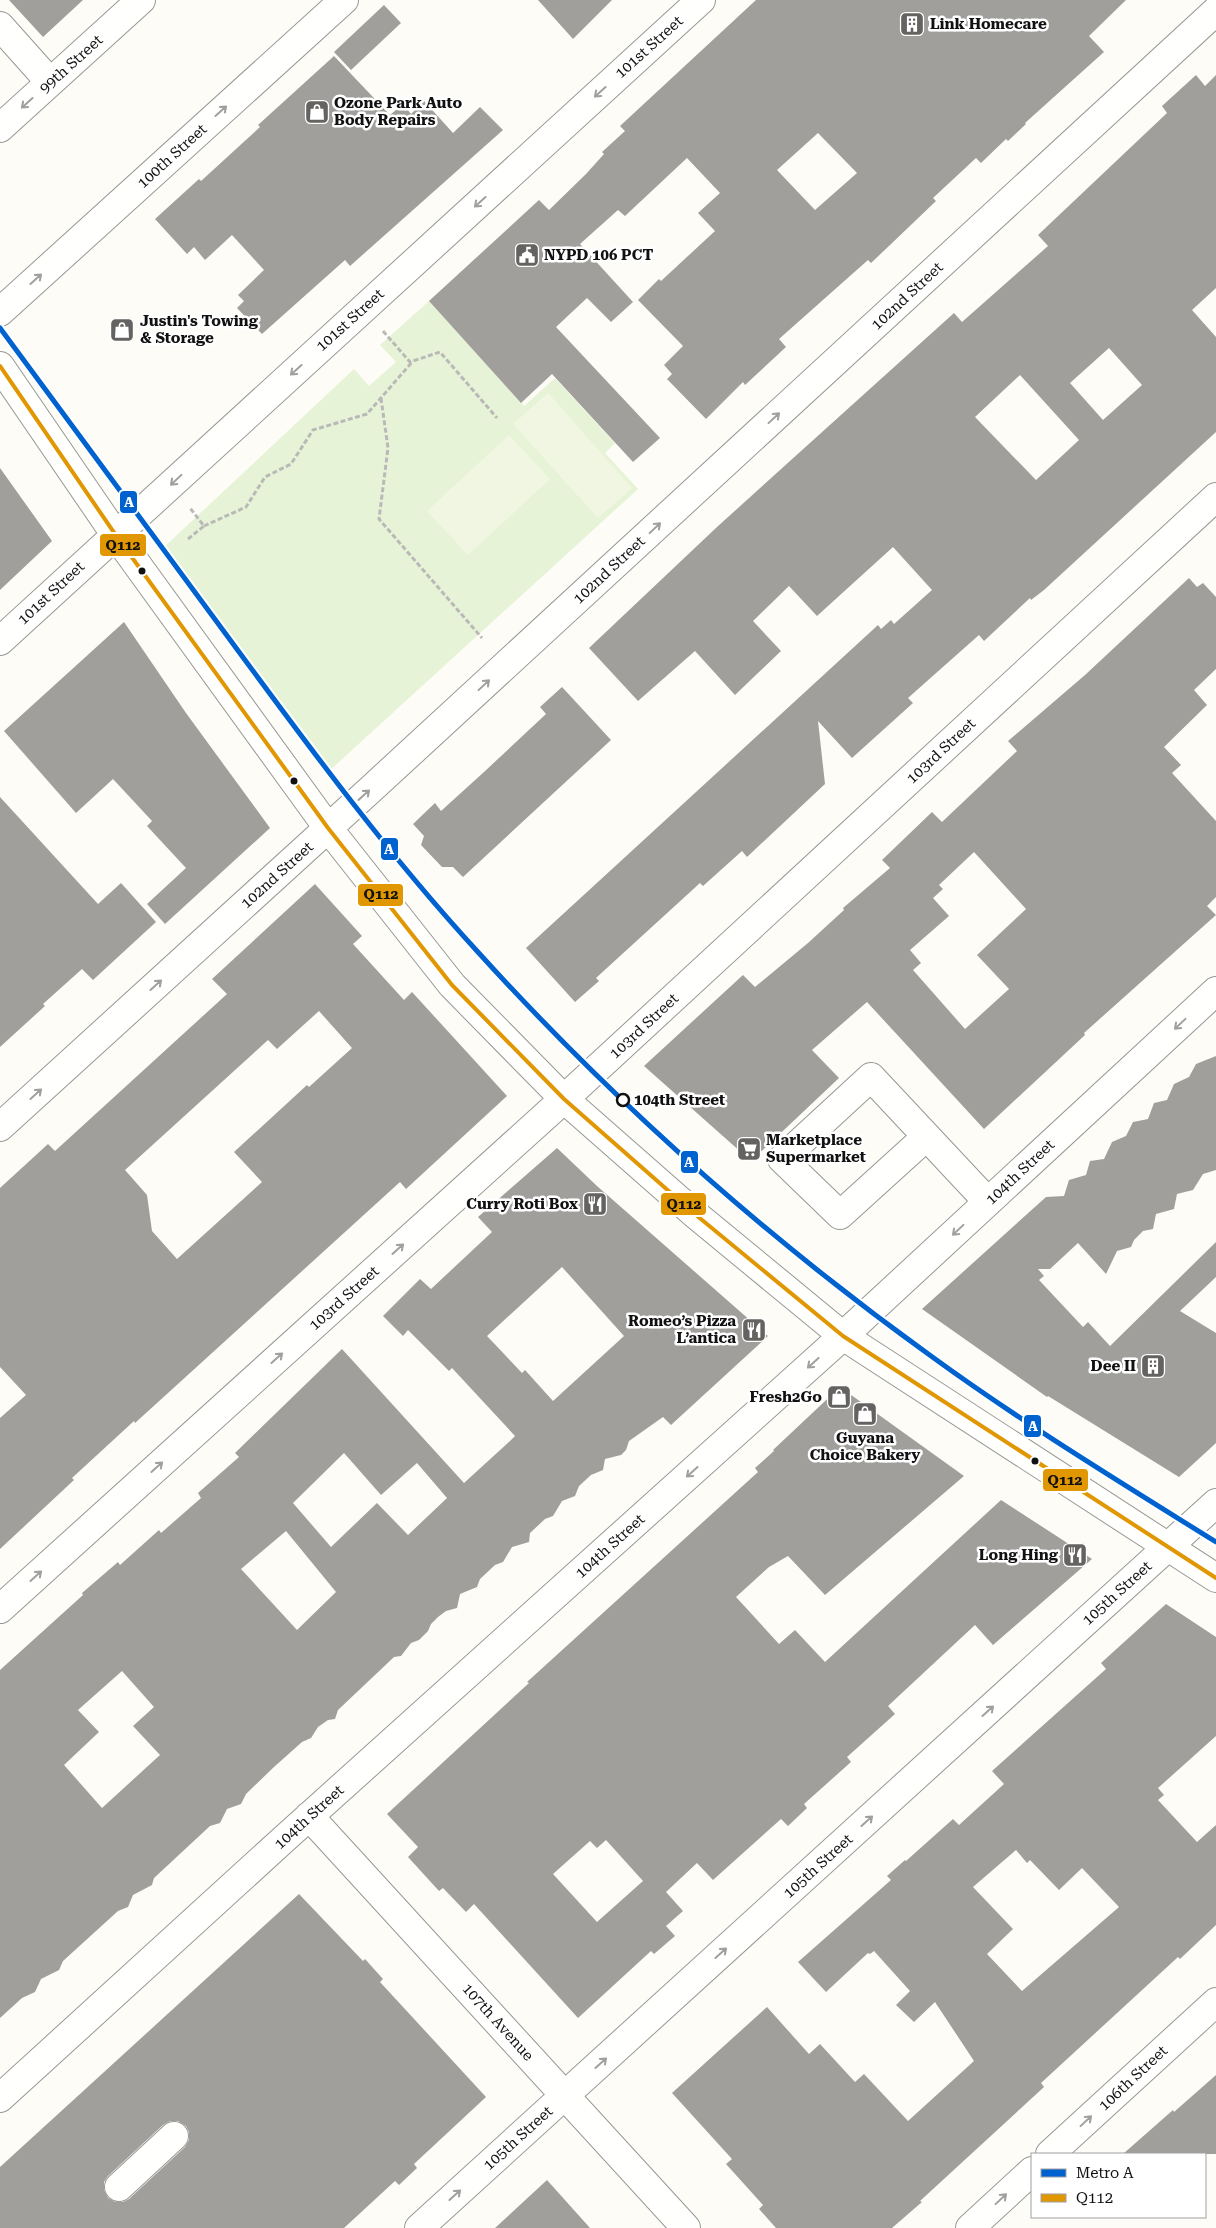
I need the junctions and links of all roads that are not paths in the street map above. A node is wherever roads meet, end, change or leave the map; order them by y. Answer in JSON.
{"nodes":[{"id":1,"x":142,"y":0,"type":"edge"},
{"id":2,"x":344,"y":0,"type":"edge"},
{"id":3,"x":701,"y":0,"type":"edge"},
{"id":4,"x":1216,"y":11,"type":"edge"},
{"id":5,"x":0,"y":26,"type":"edge"},
{"id":6,"x":50,"y":82,"type":"junction"},
{"id":7,"x":0,"y":128,"type":"edge"},
{"id":8,"x":0,"y":312,"type":"edge"},
{"id":9,"x":0,"y":366,"type":"edge"},
{"id":10,"x":1216,"y":497,"type":"edge"},
{"id":11,"x":115,"y":534,"type":"junction"},
{"id":12,"x":0,"y":641,"type":"edge"},
{"id":13,"x":328,"y":828,"type":"junction"},
{"id":14,"x":1216,"y":991,"type":"edge"},
{"id":15,"x":564,"y":1099,"type":"junction"},
{"id":16,"x":0,"y":1127,"type":"edge"},
{"id":17,"x":926,"y":1137,"type":"junction"},
{"id":18,"x":988,"y":1202,"type":"junction"},
{"id":19,"x":843,"y":1336,"type":"junction"},
{"id":20,"x":1216,"y":1503,"type":"edge"},
{"id":21,"x":1167,"y":1548,"type":"junction"},
{"id":22,"x":1216,"y":1578,"type":"edge"},
{"id":23,"x":0,"y":1609,"type":"edge"},
{"id":24,"x":309,"y":1816,"type":"junction"},
{"id":25,"x":1216,"y":2002,"type":"edge"},
{"id":26,"x":565,"y":2095,"type":"junction"},
{"id":27,"x":0,"y":2098,"type":"edge"},
{"id":28,"x":174,"y":2136,"type":"dead end"},
{"id":29,"x":1051,"y":2153,"type":"edge"},
{"id":30,"x":1031,"y":2172,"type":"edge"},
{"id":31,"x":119,"y":2187,"type":"dead end"},
{"id":32,"x":419,"y":2228,"type":"edge"},
{"id":33,"x":686,"y":2228,"type":"edge"},
{"id":34,"x":970,"y":2228,"type":"edge"}],
"edges":[{"from":1,"to":6,"type":"street","name":"99th Street"},
{"from":8,"to":2,"type":"street","name":"100th Street","one_way":true},
{"from":3,"to":11,"type":"street","name":"101st Street","one_way":true},
{"from":13,"to":4,"type":"street","name":"102nd Street","one_way":true},
{"from":5,"to":6,"type":"street"},
{"from":6,"to":7,"type":"street","name":"99th Street","one_way":true},
{"from":9,"to":11,"type":"street"},
{"from":10,"to":15,"type":"street","name":"103rd Street"},
{"from":11,"to":12,"type":"street","name":"101st Street"},
{"from":11,"to":13,"type":"street"},
{"from":13,"to":15,"type":"street"},
{"from":16,"to":13,"type":"street","name":"102nd Street","one_way":true},
{"from":14,"to":18,"type":"street","name":"104th Street","one_way":true},
{"from":15,"to":19,"type":"street"},
{"from":23,"to":15,"type":"street","name":"103rd Street","one_way":true},
{"from":17,"to":17,"type":"street"},
{"from":17,"to":18,"type":"street"},
{"from":18,"to":19,"type":"street","name":"104th Street","one_way":true},
{"from":19,"to":21,"type":"street"},
{"from":19,"to":24,"type":"street","name":"104th Street","one_way":true},
{"from":20,"to":21,"type":"street","name":"105th Street"},
{"from":21,"to":22,"type":"street"},
{"from":26,"to":21,"type":"street","name":"105th Street","one_way":true},
{"from":24,"to":26,"type":"street","name":"107th Avenue"},
{"from":24,"to":27,"type":"street","name":"104th Street"},
{"from":29,"to":25,"type":"street","name":"106th Street","one_way":true},
{"from":32,"to":26,"type":"street","name":"105th Street","one_way":true},
{"from":26,"to":33,"type":"street","name":"107th Avenue"},
{"from":28,"to":31,"type":"street"},
{"from":34,"to":30,"type":"street","one_way":true}]}
